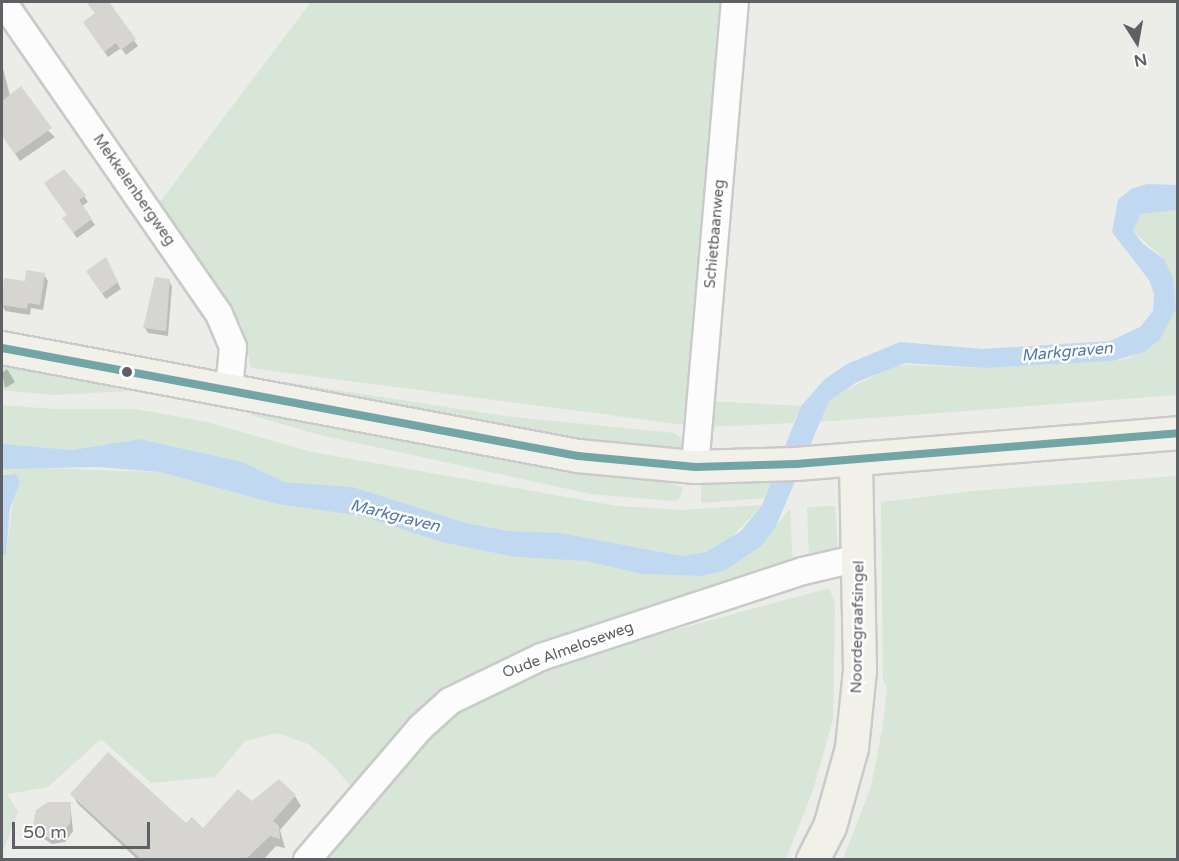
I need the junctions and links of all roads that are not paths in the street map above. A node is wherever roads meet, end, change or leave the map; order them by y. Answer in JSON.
{"nodes":[{"id":1,"x":3,"y":2,"type":"edge"},
{"id":2,"x":735,"y":2,"type":"edge"},
{"id":3,"x":2,"y":348,"type":"edge"},
{"id":4,"x":229,"y":390,"type":"junction"},
{"id":5,"x":1178,"y":433,"type":"edge"},
{"id":6,"x":856,"y":459,"type":"junction"},
{"id":7,"x":695,"y":467,"type":"junction"},
{"id":8,"x":859,"y":558,"type":"junction"},
{"id":9,"x":307,"y":860,"type":"edge"},
{"id":10,"x":813,"y":860,"type":"edge"}],
"edges":[{"from":1,"to":4,"type":"street","name":"Mekkelenbergweg"},
{"from":2,"to":7,"type":"street","name":"Schietbaanweg"},
{"from":3,"to":4,"type":"main road"},
{"from":4,"to":7,"type":"main road"},
{"from":5,"to":6,"type":"main road"},
{"from":6,"to":7,"type":"main road"},
{"from":6,"to":8,"type":"main road","name":"Noordegraafsingel"},
{"from":8,"to":9,"type":"street","name":"Oude Almeloseweg"},
{"from":8,"to":10,"type":"main road","name":"Noordegraafsingel"}]}
